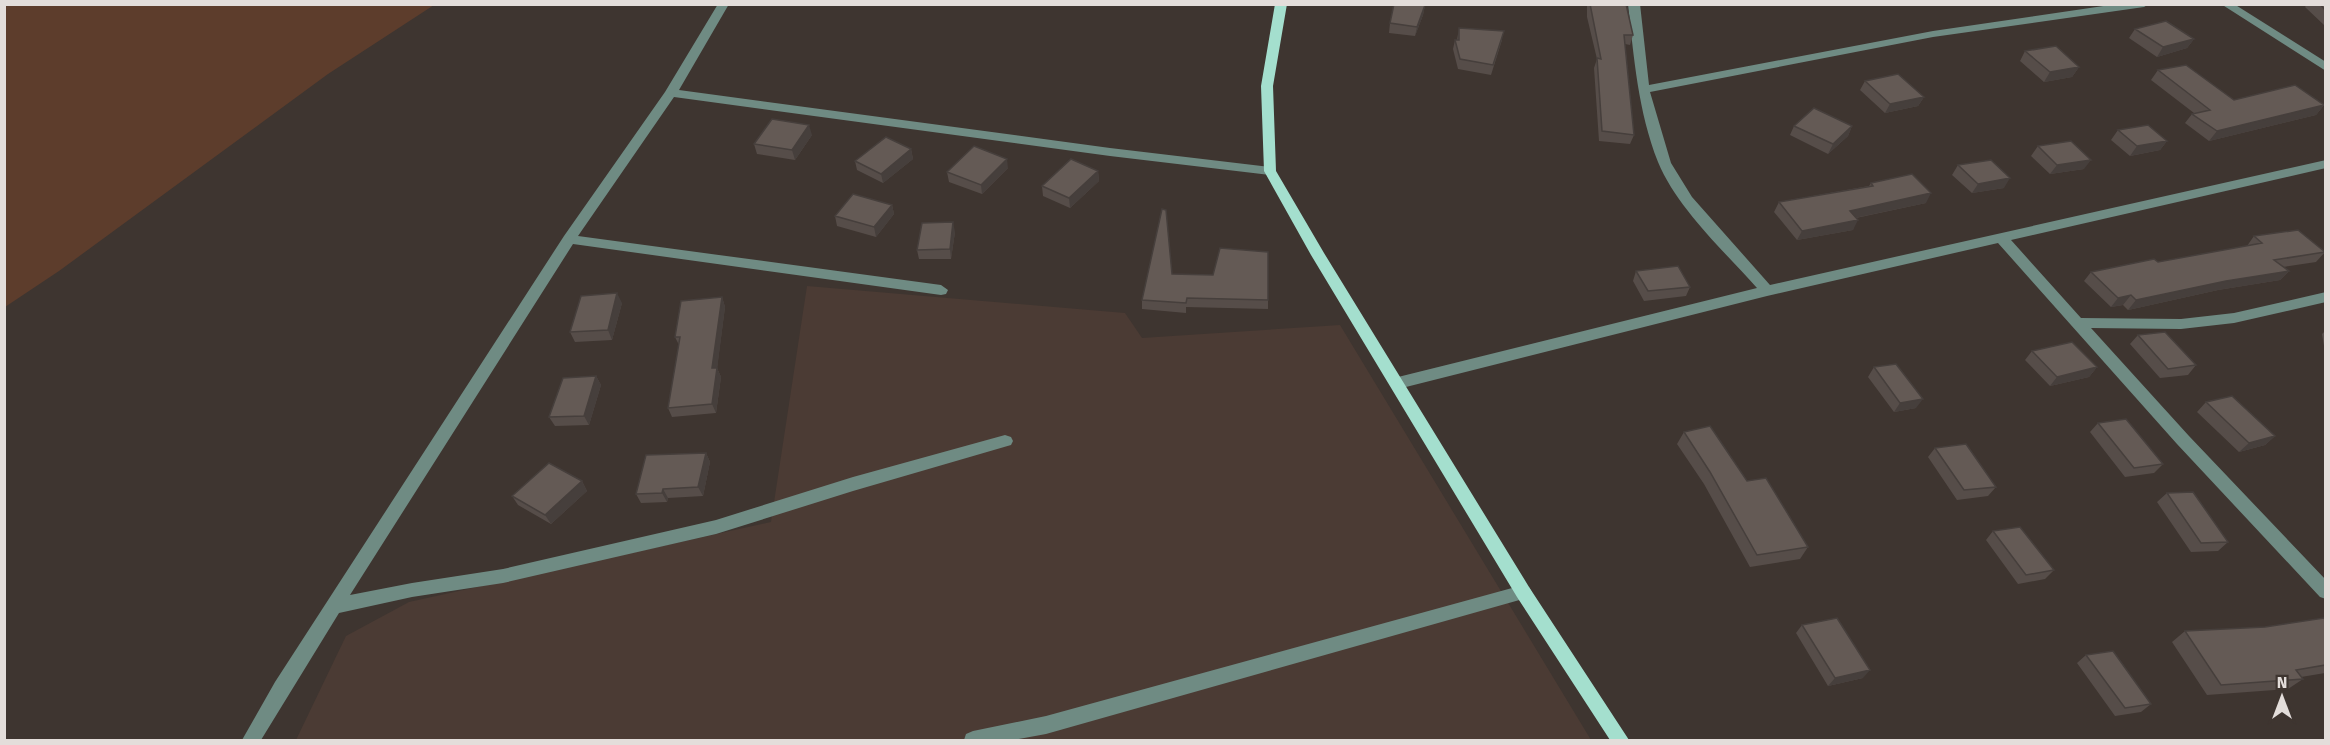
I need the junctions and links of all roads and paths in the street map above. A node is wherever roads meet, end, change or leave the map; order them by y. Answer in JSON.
{"nodes":[{"id":1,"x":724,"y":4,"type":"edge"},
{"id":2,"x":1281,"y":4,"type":"edge"},
{"id":3,"x":1634,"y":4,"type":"edge"},
{"id":4,"x":2144,"y":4,"type":"edge"},
{"id":5,"x":2226,"y":4,"type":"edge"},
{"id":6,"x":2325,"y":68,"type":"edge"},
{"id":7,"x":1643,"y":90,"type":"junction"},
{"id":8,"x":671,"y":93,"type":"junction"},
{"id":9,"x":2325,"y":164,"type":"edge"},
{"id":10,"x":1270,"y":171,"type":"junction"},
{"id":11,"x":2000,"y":237,"type":"junction"},
{"id":12,"x":569,"y":239,"type":"junction"},
{"id":13,"x":941,"y":290,"type":"dead end"},
{"id":14,"x":1767,"y":291,"type":"junction"},
{"id":15,"x":2325,"y":297,"type":"edge"},
{"id":16,"x":2079,"y":323,"type":"junction"},
{"id":17,"x":1398,"y":383,"type":"junction"},
{"id":18,"x":1005,"y":441,"type":"dead end"},
{"id":19,"x":2325,"y":591,"type":"edge"},
{"id":20,"x":1523,"y":592,"type":"junction"},
{"id":21,"x":335,"y":606,"type":"junction"},
{"id":22,"x":251,"y":741,"type":"edge"},
{"id":23,"x":973,"y":741,"type":"edge"},
{"id":24,"x":1620,"y":741,"type":"edge"}],
"edges":[{"from":1,"to":8,"type":"street"},
{"from":2,"to":10,"type":"main road"},
{"from":3,"to":7,"type":"street"},
{"from":4,"to":7,"type":"street"},
{"from":5,"to":6,"type":"street"},
{"from":7,"to":14,"type":"street"},
{"from":8,"to":10,"type":"street"},
{"from":8,"to":12,"type":"street"},
{"from":9,"to":11,"type":"street"},
{"from":10,"to":17,"type":"main road"},
{"from":11,"to":14,"type":"street"},
{"from":11,"to":16,"type":"street"},
{"from":12,"to":13,"type":"street"},
{"from":12,"to":21,"type":"street"},
{"from":14,"to":17,"type":"street"},
{"from":15,"to":16,"type":"street"},
{"from":16,"to":19,"type":"street"},
{"from":17,"to":20,"type":"main road"},
{"from":18,"to":21,"type":"street"},
{"from":20,"to":23,"type":"street"},
{"from":20,"to":24,"type":"main road"},
{"from":21,"to":22,"type":"street"}]}
